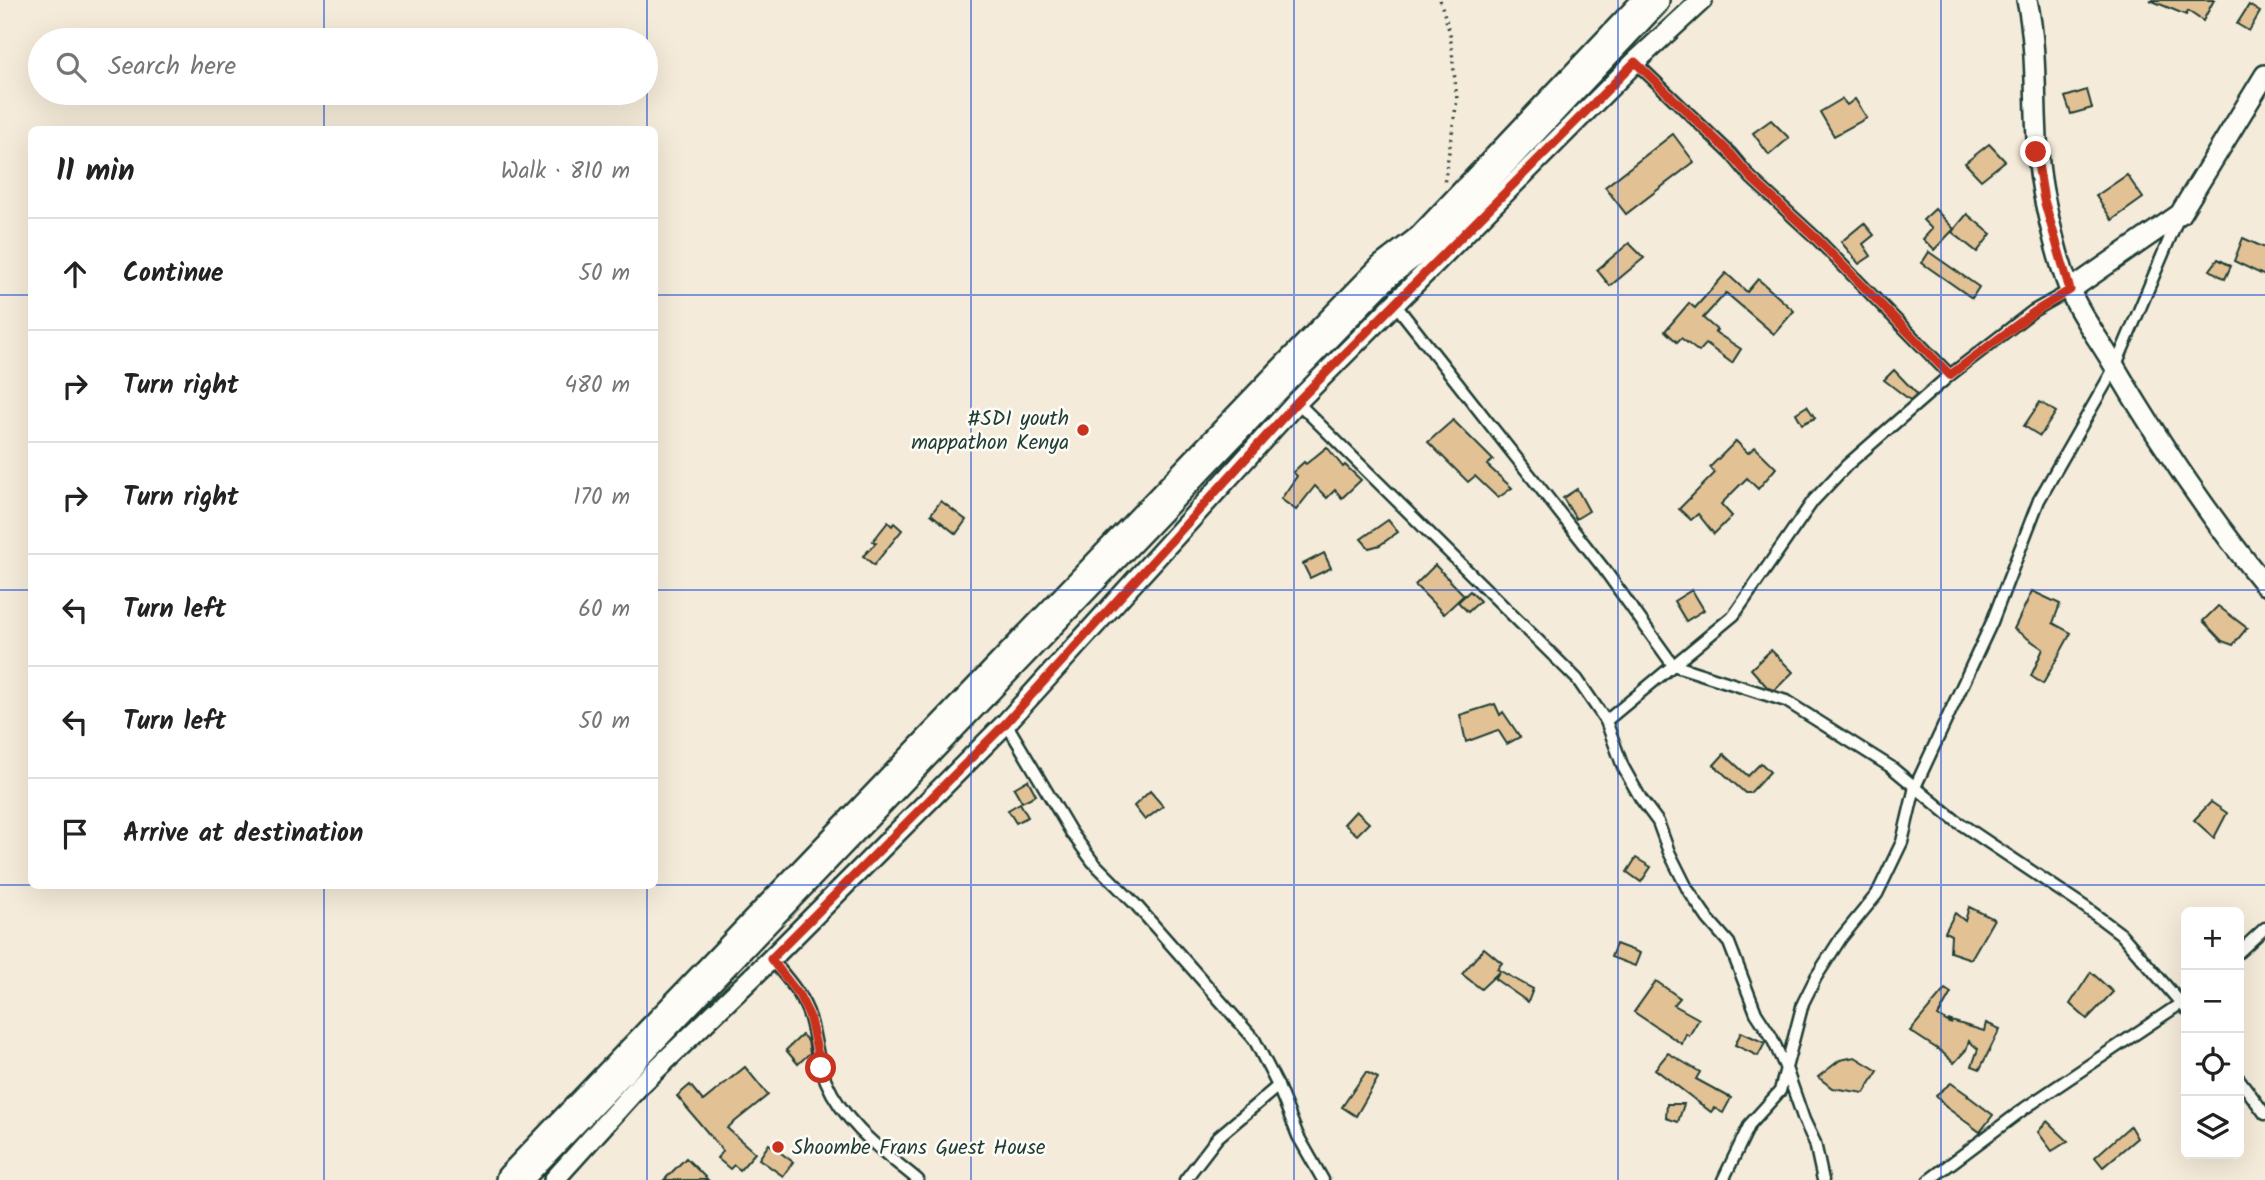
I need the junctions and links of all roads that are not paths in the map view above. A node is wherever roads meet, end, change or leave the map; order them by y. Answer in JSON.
{"nodes":[{"id":1,"x":1622,"y":0,"type":"edge"},
{"id":2,"x":1652,"y":0,"type":"edge"},
{"id":3,"x":1702,"y":0,"type":"edge"},
{"id":4,"x":2027,"y":0,"type":"edge"},
{"id":5,"x":1635,"y":62,"type":"junction"},
{"id":6,"x":2265,"y":75,"type":"edge"},
{"id":7,"x":2180,"y":214,"type":"junction"},
{"id":8,"x":1385,"y":271,"type":"junction"},
{"id":9,"x":2070,"y":290,"type":"junction"},
{"id":10,"x":1395,"y":304,"type":"junction"},
{"id":11,"x":2115,"y":368,"type":"junction"},
{"id":12,"x":1950,"y":375,"type":"junction"},
{"id":13,"x":1297,"y":402,"type":"junction"},
{"id":14,"x":2265,"y":585,"type":"edge"},
{"id":15,"x":1673,"y":665,"type":"junction"},
{"id":16,"x":1606,"y":721,"type":"junction"},
{"id":17,"x":1006,"y":723,"type":"junction"},
{"id":18,"x":1914,"y":787,"type":"junction"},
{"id":19,"x":2265,"y":928,"type":"edge"},
{"id":20,"x":2244,"y":947,"type":"edge"},
{"id":21,"x":771,"y":959,"type":"junction"},
{"id":22,"x":2181,"y":1000,"type":"edge"},
{"id":23,"x":2181,"y":1007,"type":"edge"},
{"id":24,"x":1787,"y":1071,"type":"junction"},
{"id":25,"x":1278,"y":1086,"type":"junction"},
{"id":26,"x":2244,"y":1086,"type":"edge"},
{"id":27,"x":2265,"y":1114,"type":"edge"},
{"id":28,"x":513,"y":1180,"type":"edge"},
{"id":29,"x":554,"y":1180,"type":"edge"},
{"id":30,"x":918,"y":1180,"type":"edge"},
{"id":31,"x":1185,"y":1180,"type":"edge"},
{"id":32,"x":1323,"y":1180,"type":"edge"},
{"id":33,"x":1723,"y":1180,"type":"edge"},
{"id":34,"x":1823,"y":1180,"type":"edge"},
{"id":35,"x":1929,"y":1180,"type":"edge"}],
"edges":[{"from":1,"to":8,"type":"highway"},
{"from":2,"to":8,"type":"highway"},
{"from":3,"to":5,"type":"street"},
{"from":4,"to":9,"type":"street"},
{"from":5,"to":10,"type":"street"},
{"from":5,"to":12,"type":"lane"},
{"from":6,"to":7,"type":"street"},
{"from":7,"to":9,"type":"street"},
{"from":7,"to":11,"type":"lane"},
{"from":8,"to":28,"type":"highway"},
{"from":9,"to":11,"type":"street"},
{"from":9,"to":12,"type":"lane"},
{"from":10,"to":13,"type":"street"},
{"from":10,"to":15,"type":"lane"},
{"from":11,"to":14,"type":"street"},
{"from":11,"to":18,"type":"lane"},
{"from":12,"to":15,"type":"lane"},
{"from":13,"to":16,"type":"lane"},
{"from":13,"to":17,"type":"street"},
{"from":15,"to":16,"type":"lane"},
{"from":15,"to":18,"type":"lane"},
{"from":16,"to":24,"type":"lane"},
{"from":17,"to":21,"type":"street"},
{"from":17,"to":25,"type":"lane"},
{"from":18,"to":22,"type":"lane"},
{"from":18,"to":24,"type":"lane"},
{"from":19,"to":20,"type":"lane"},
{"from":21,"to":29,"type":"street"},
{"from":21,"to":30,"type":"lane"},
{"from":23,"to":35,"type":"lane"},
{"from":24,"to":33,"type":"lane"},
{"from":24,"to":34,"type":"lane"},
{"from":25,"to":31,"type":"lane"},
{"from":25,"to":32,"type":"lane"},
{"from":26,"to":27,"type":"lane"}]}
